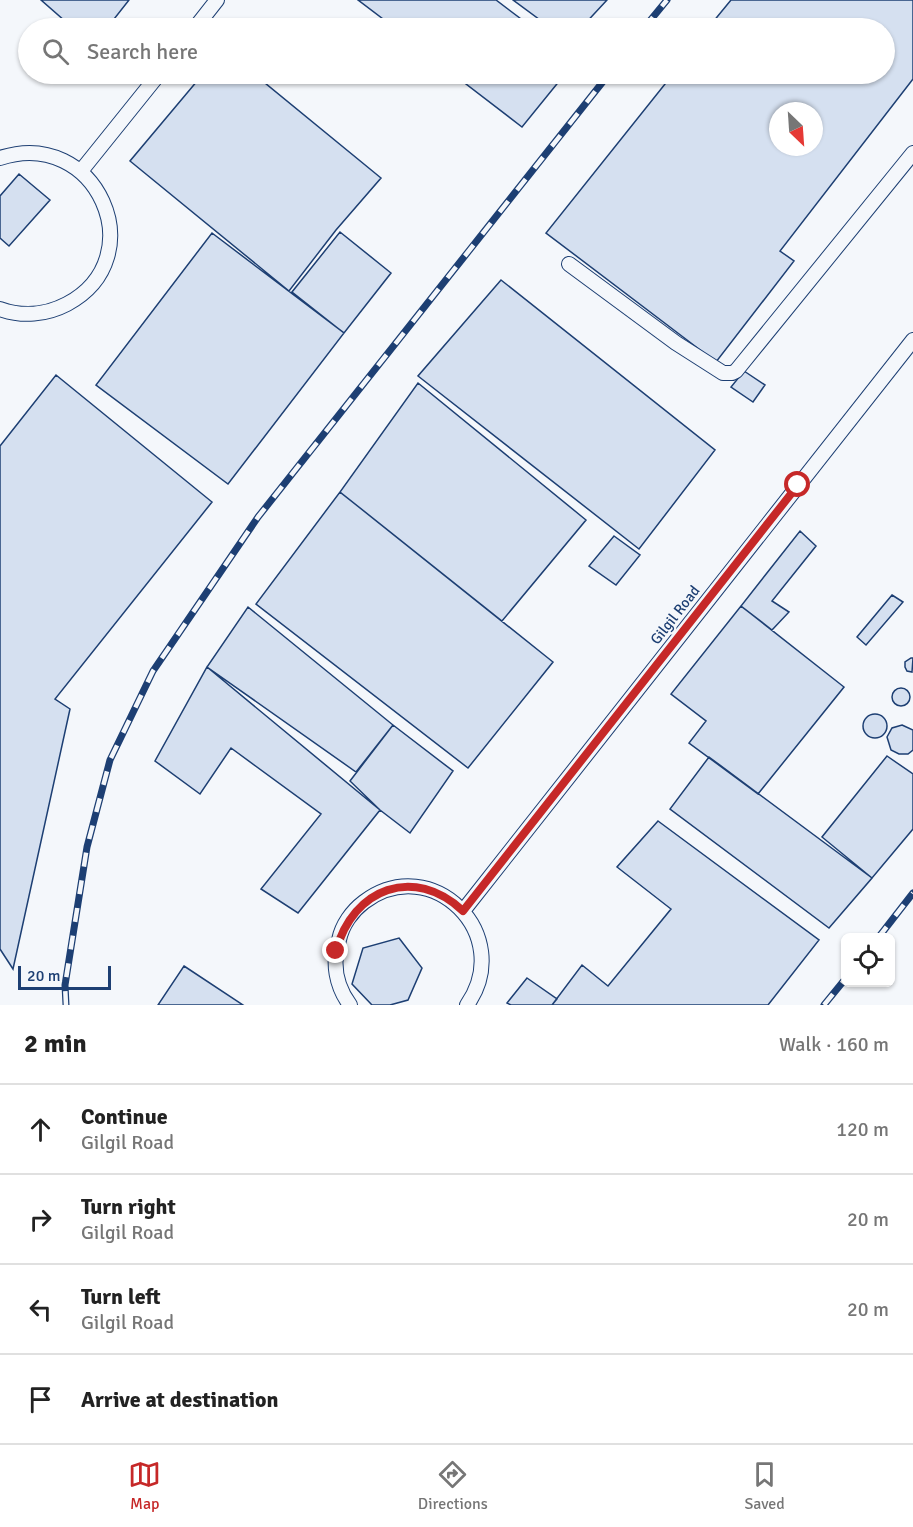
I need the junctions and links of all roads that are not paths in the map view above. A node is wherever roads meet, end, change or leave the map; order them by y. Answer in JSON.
{"nodes":[{"id":1,"x":217,"y":0,"type":"edge"},
{"id":2,"x":203,"y":18,"type":"edge"},
{"id":3,"x":151,"y":84,"type":"edge"},
{"id":4,"x":913,"y":153,"type":"edge"},
{"id":5,"x":0,"y":158,"type":"edge"},
{"id":6,"x":81,"y":171,"type":"junction"},
{"id":7,"x":569,"y":264,"type":"dead end"},
{"id":8,"x":0,"y":309,"type":"edge"},
{"id":9,"x":913,"y":340,"type":"edge"},
{"id":10,"x":463,"y":911,"type":"junction"},
{"id":11,"x":350,"y":1005,"type":"edge"},
{"id":12,"x":467,"y":1005,"type":"edge"}],
"edges":[{"from":1,"to":2,"type":"lane"},
{"from":3,"to":6,"type":"lane"},
{"from":4,"to":7,"type":"lane"},
{"from":5,"to":6,"type":"lane"},
{"from":6,"to":8,"type":"lane"},
{"from":9,"to":10,"type":"lane","name":"Gilgil Road"},
{"from":10,"to":11,"type":"lane"},
{"from":10,"to":12,"type":"lane"}]}
